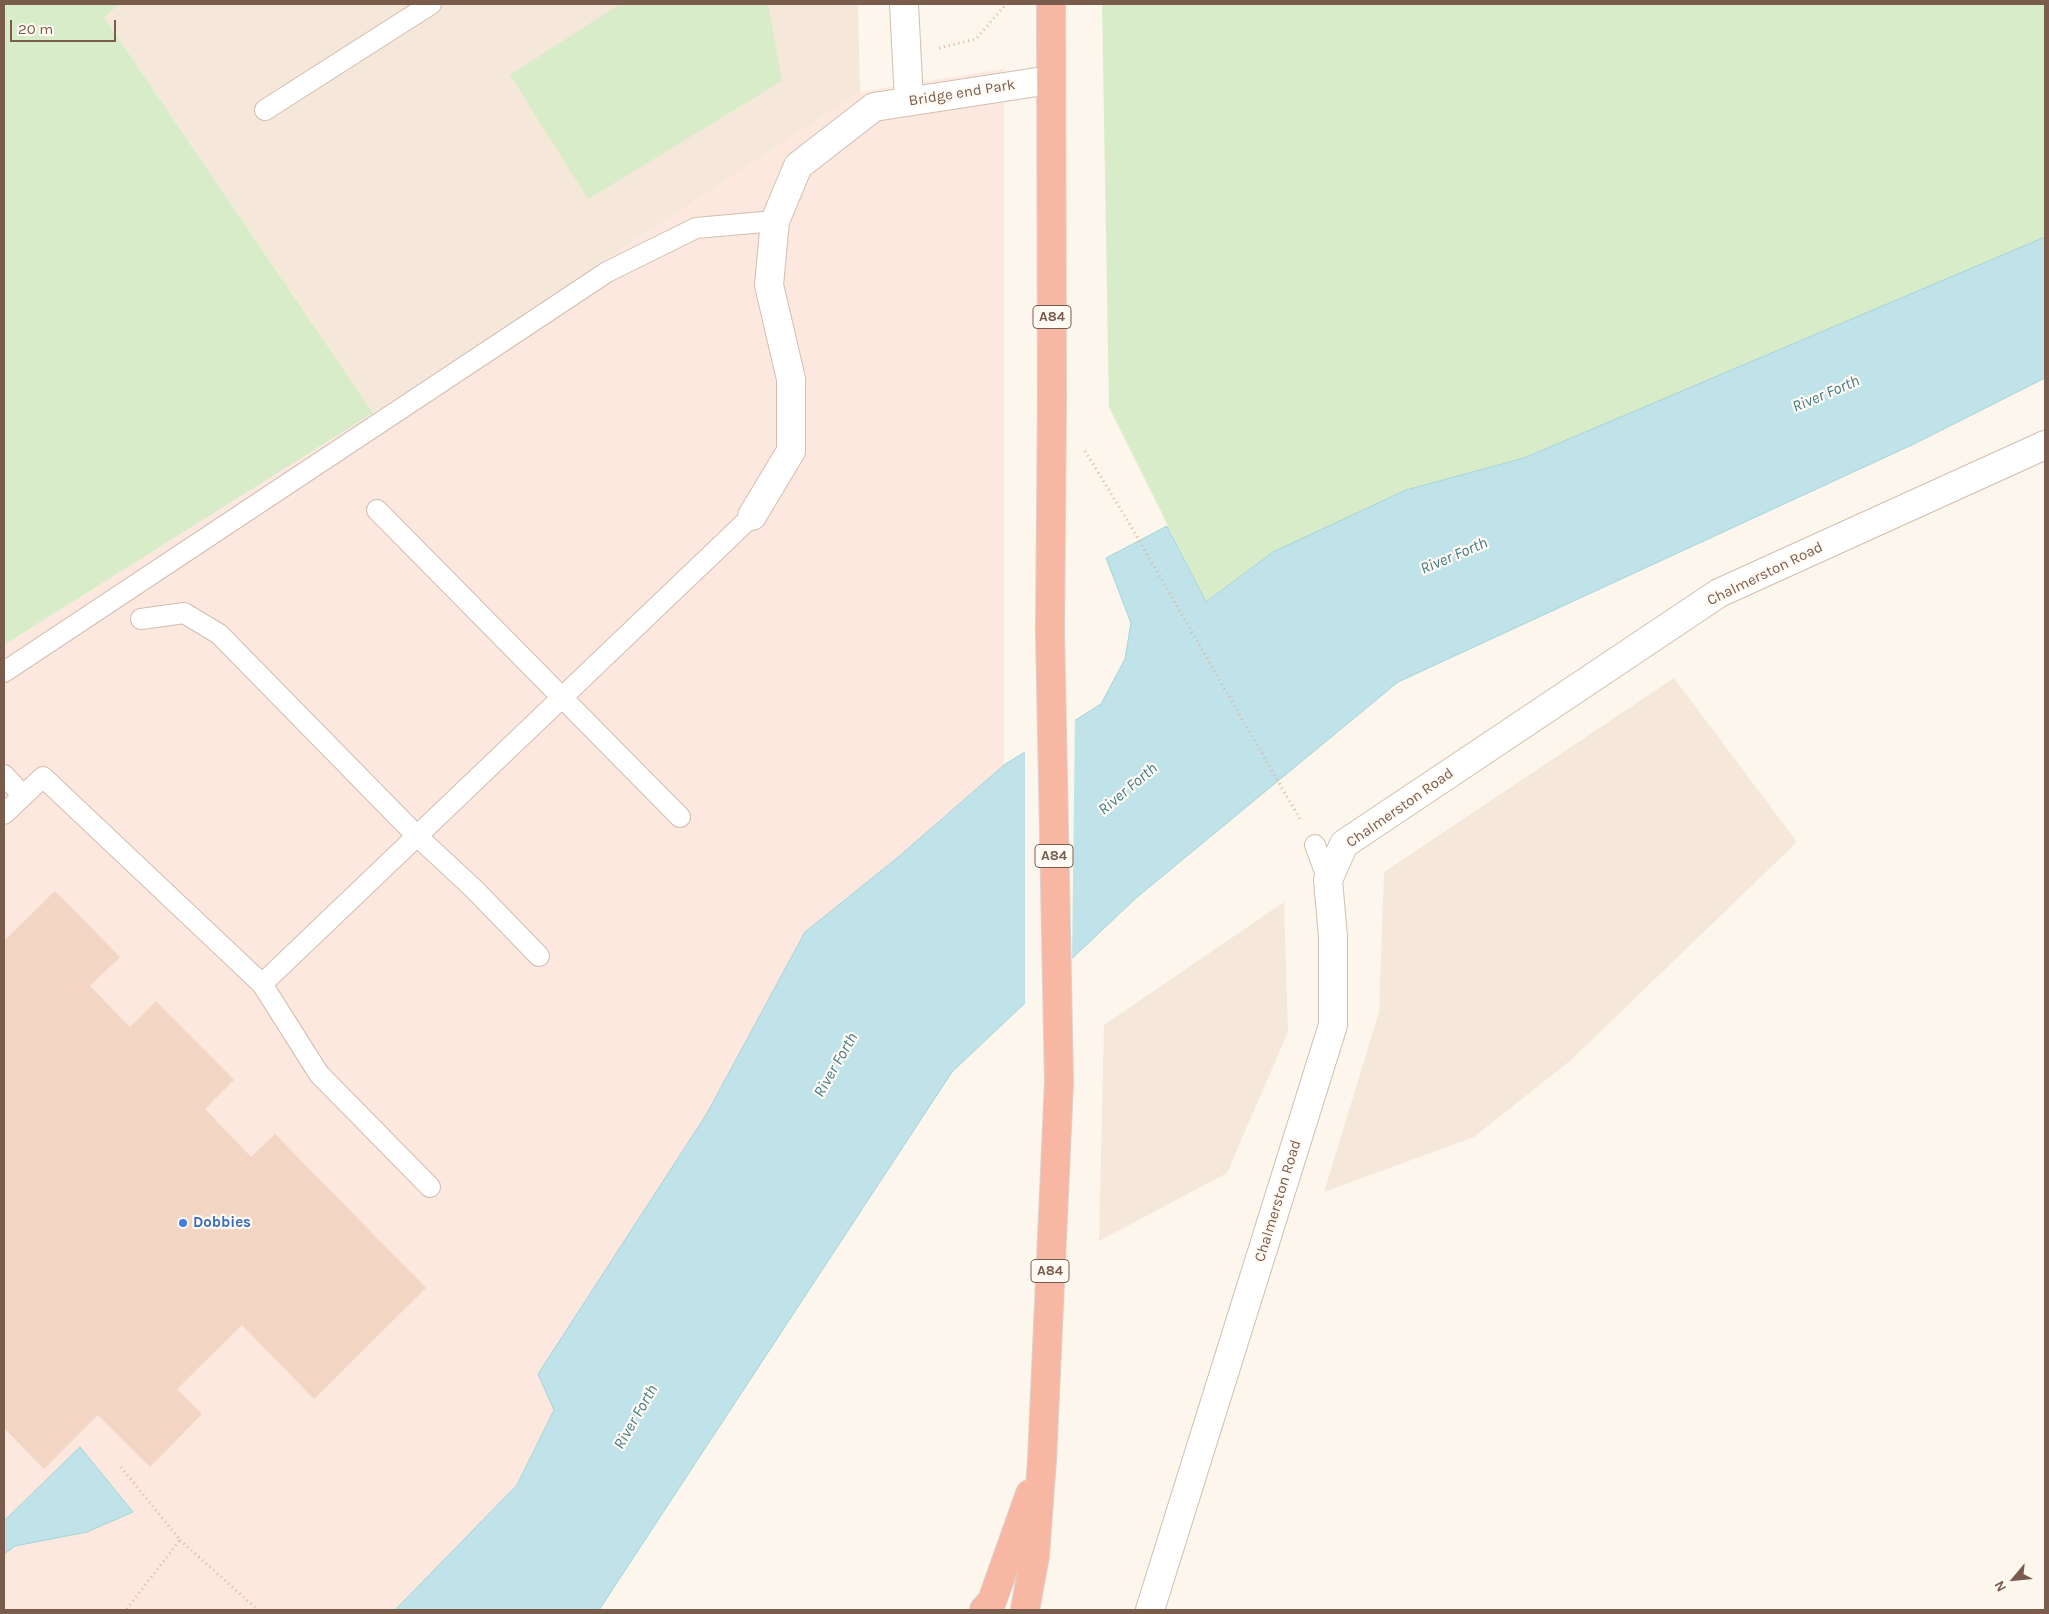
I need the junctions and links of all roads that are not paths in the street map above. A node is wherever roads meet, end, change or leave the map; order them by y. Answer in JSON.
{"nodes":[{"id":1,"x":431,"y":4,"type":"edge"},
{"id":2,"x":904,"y":4,"type":"edge"},
{"id":3,"x":1051,"y":4,"type":"edge"},
{"id":4,"x":1050,"y":80,"type":"junction"},
{"id":5,"x":909,"y":101,"type":"junction"},
{"id":6,"x":265,"y":110,"type":"dead end"},
{"id":7,"x":776,"y":221,"type":"junction"},
{"id":8,"x":2045,"y":445,"type":"edge"},
{"id":9,"x":377,"y":510,"type":"dead end"},
{"id":10,"x":752,"y":516,"type":"joint"},
{"id":11,"x":141,"y":619,"type":"dead end"},
{"id":12,"x":4,"y":672,"type":"edge"},
{"id":13,"x":562,"y":696,"type":"junction"},
{"id":14,"x":4,"y":774,"type":"edge"},
{"id":15,"x":23,"y":796,"type":"junction"},
{"id":16,"x":4,"y":814,"type":"edge"},
{"id":17,"x":680,"y":817,"type":"dead end"},
{"id":18,"x":417,"y":836,"type":"junction"},
{"id":19,"x":1315,"y":845,"type":"road end"},
{"id":20,"x":1328,"y":880,"type":"junction"},
{"id":21,"x":539,"y":956,"type":"dead end"},
{"id":22,"x":262,"y":984,"type":"junction"},
{"id":23,"x":430,"y":1187,"type":"dead end"},
{"id":24,"x":1042,"y":1460,"type":"junction"},
{"id":25,"x":984,"y":1610,"type":"edge"},
{"id":26,"x":1025,"y":1610,"type":"edge"},
{"id":27,"x":1150,"y":1610,"type":"edge"}],
"edges":[{"from":1,"to":6,"type":"lane"},
{"from":2,"to":5,"type":"street"},
{"from":3,"to":4,"type":"highway","number":"A84"},
{"from":4,"to":5,"type":"street","name":"Bridge end Park"},
{"from":4,"to":24,"type":"highway","number":"A84"},
{"from":5,"to":7,"type":"street","name":"Bridge end Park"},
{"from":7,"to":10,"type":"street"},
{"from":7,"to":12,"type":"lane"},
{"from":8,"to":20,"type":"street","name":"Chalmerston Road"},
{"from":9,"to":13,"type":"lane"},
{"from":10,"to":13,"type":"lane"},
{"from":11,"to":18,"type":"lane"},
{"from":13,"to":17,"type":"lane"},
{"from":13,"to":18,"type":"lane"},
{"from":14,"to":15,"type":"lane"},
{"from":15,"to":16,"type":"lane"},
{"from":15,"to":22,"type":"lane"},
{"from":18,"to":21,"type":"lane"},
{"from":18,"to":22,"type":"lane"},
{"from":19,"to":20,"type":"lane"},
{"from":20,"to":27,"type":"street","name":"Chalmerston Road"},
{"from":22,"to":23,"type":"lane"},
{"from":24,"to":25,"type":"highway","number":"A84"},
{"from":24,"to":26,"type":"highway","number":"A84"}]}
